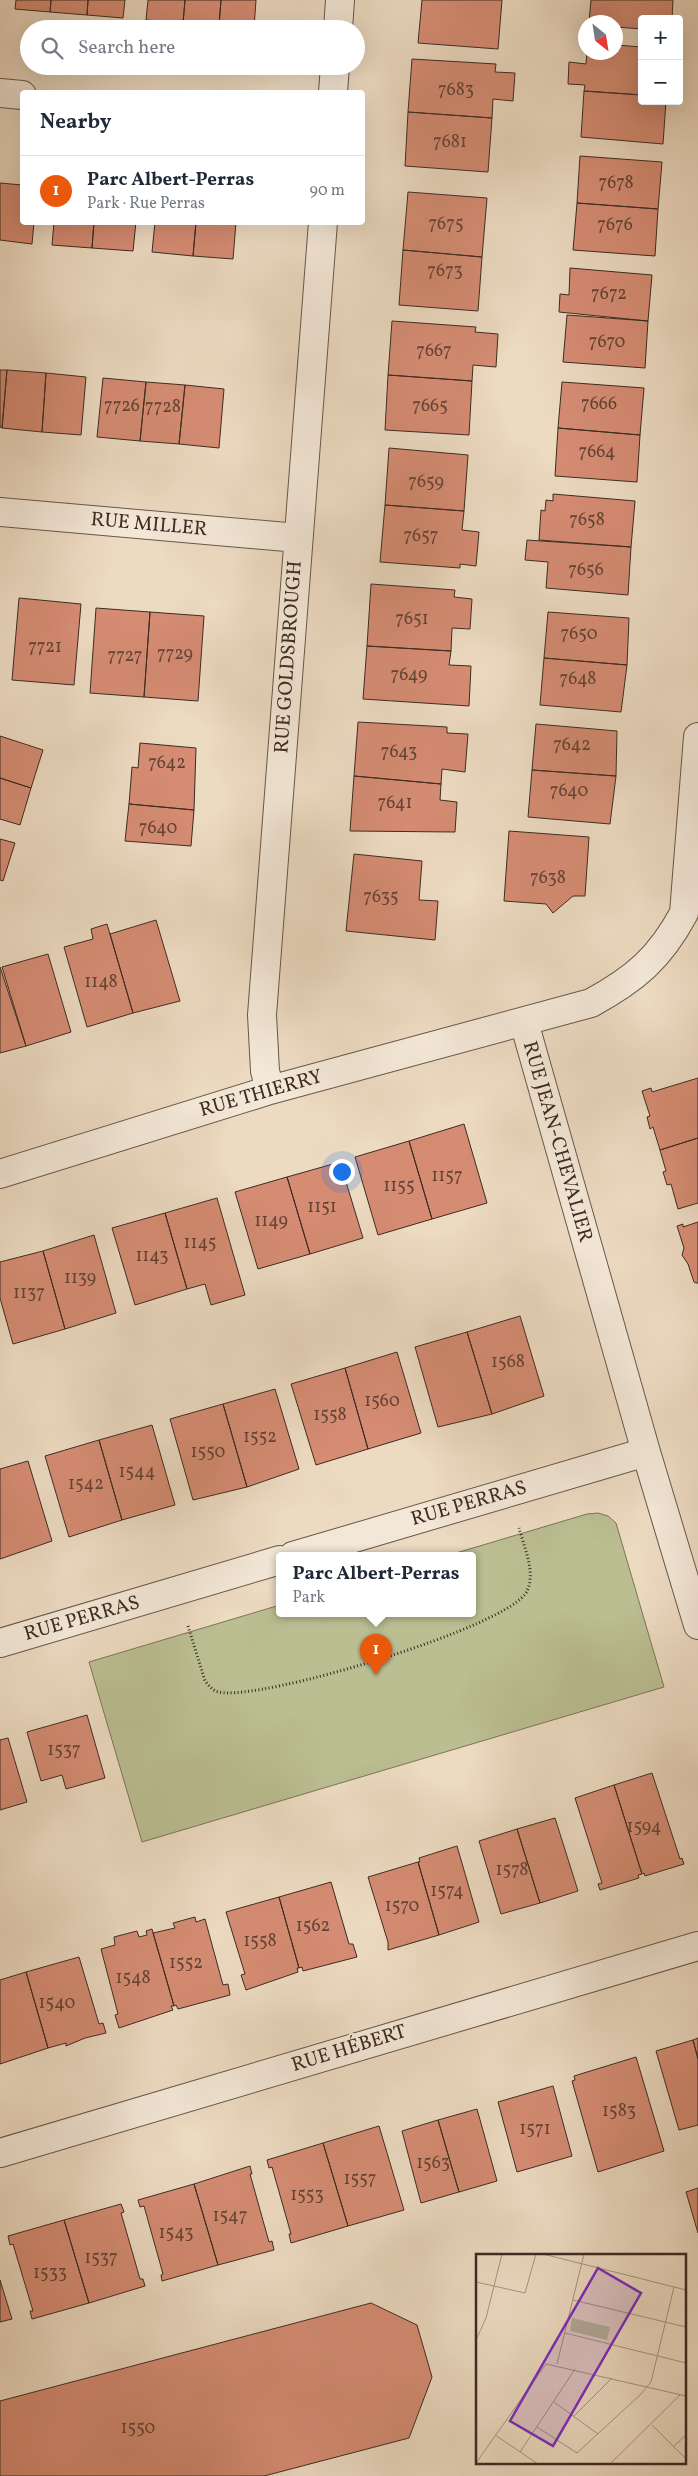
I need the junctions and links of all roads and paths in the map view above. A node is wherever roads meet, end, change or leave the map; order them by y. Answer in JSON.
{"nodes":[{"id":1,"x":340,"y":0,"type":"edge"},
{"id":2,"x":339,"y":20,"type":"edge"},
{"id":3,"x":334,"y":75,"type":"edge"},
{"id":4,"x":333,"y":90,"type":"edge"},
{"id":5,"x":0,"y":93,"type":"edge"},
{"id":6,"x":20,"y":95,"type":"edge"},
{"id":7,"x":323,"y":225,"type":"edge"},
{"id":8,"x":0,"y":512,"type":"edge"},
{"id":9,"x":298,"y":538,"type":"junction"},
{"id":10,"x":698,"y":737,"type":"edge"},
{"id":11,"x":524,"y":1022,"type":"junction"},
{"id":12,"x":270,"y":1090,"type":"junction"},
{"id":13,"x":0,"y":1174,"type":"edge"},
{"id":14,"x":646,"y":1452,"type":"junction"},
{"id":15,"x":519,"y":1528,"type":"dead end"},
{"id":16,"x":308,"y":1552,"type":"edge"},
{"id":17,"x":276,"y":1561,"type":"edge"},
{"id":18,"x":698,"y":1625,"type":"edge"},
{"id":19,"x":188,"y":1626,"type":"dead end"},
{"id":20,"x":0,"y":1643,"type":"edge"},
{"id":21,"x":698,"y":1946,"type":"edge"},
{"id":22,"x":0,"y":2153,"type":"edge"}],
"edges":[{"from":1,"to":2,"type":"street"},
{"from":3,"to":4,"type":"street"},
{"from":5,"to":6,"type":"street"},
{"from":7,"to":9,"type":"street","name":"RUE GOLDSBROUGH"},
{"from":8,"to":9,"type":"street","name":"RUE MILLER"},
{"from":9,"to":12,"type":"street","name":"RUE GOLDSBROUGH"},
{"from":10,"to":11,"type":"street","name":"RUE JEAN-CHEVALIER"},
{"from":11,"to":12,"type":"street","name":"RUE THIERRY"},
{"from":11,"to":14,"type":"street","name":"RUE JEAN-CHEVALIER"},
{"from":12,"to":13,"type":"street","name":"RUE THIERRY"},
{"from":14,"to":16,"type":"street","name":"RUE PERRAS"},
{"from":14,"to":18,"type":"street","name":"RUE JEAN-CHEVALIER"},
{"from":15,"to":19,"type":"path"},
{"from":17,"to":20,"type":"street","name":"RUE PERRAS"},
{"from":21,"to":22,"type":"street","name":"RUE HÉBERT"}]}
